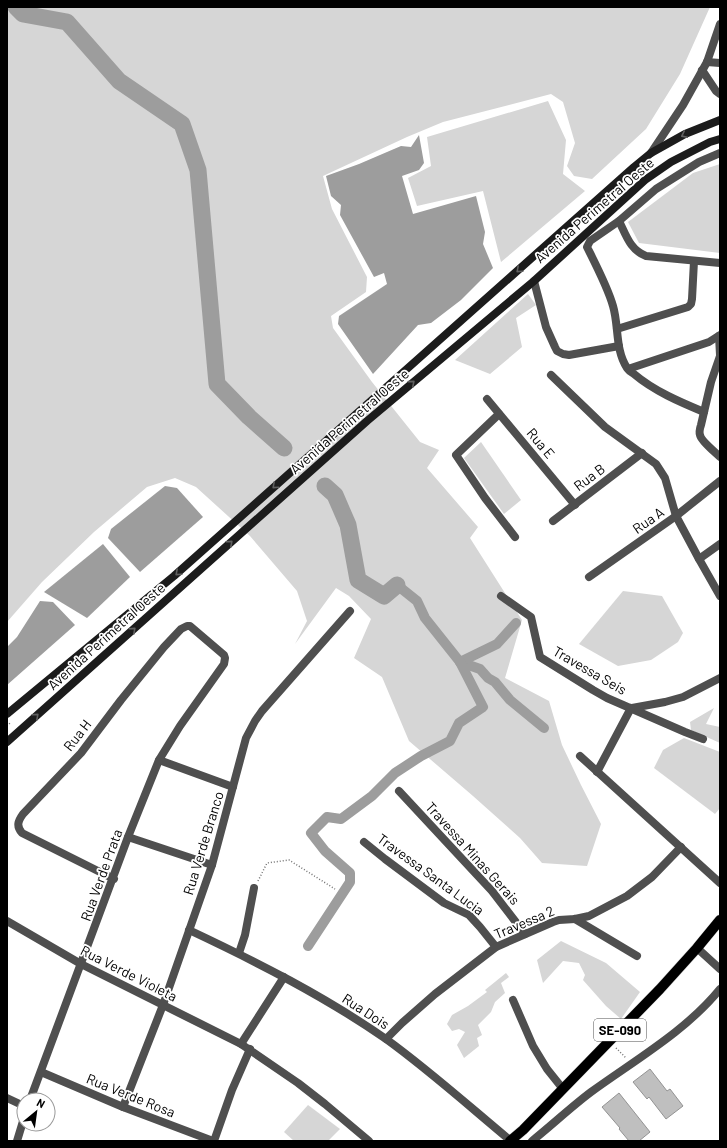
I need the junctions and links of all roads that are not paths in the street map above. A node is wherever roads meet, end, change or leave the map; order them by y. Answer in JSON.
{"nodes":[{"id":1,"x":720,"y":24,"type":"edge"},
{"id":2,"x":707,"y":62,"type":"junction"},
{"id":3,"x":720,"y":63,"type":"edge"},
{"id":4,"x":702,"y":70,"type":"junction"},
{"id":5,"x":720,"y":94,"type":"edge"},
{"id":6,"x":720,"y":120,"type":"edge"},
{"id":7,"x":720,"y":139,"type":"edge"},
{"id":8,"x":651,"y":153,"type":"junction"},
{"id":9,"x":720,"y":153,"type":"edge"},
{"id":10,"x":619,"y":221,"type":"junction"},
{"id":11,"x":694,"y":261,"type":"junction"},
{"id":12,"x":720,"y":263,"type":"edge"},
{"id":13,"x":534,"y":281,"type":"junction"},
{"id":14,"x":617,"y":329,"type":"junction"},
{"id":15,"x":719,"y":335,"type":"edge"},
{"id":16,"x":619,"y":346,"type":"junction"},
{"id":17,"x":720,"y":355,"type":"edge"},
{"id":18,"x":628,"y":369,"type":"junction"},
{"id":19,"x":551,"y":375,"type":"dead end"},
{"id":20,"x":486,"y":399,"type":"dead end"},
{"id":21,"x":704,"y":412,"type":"junction"},
{"id":22,"x":499,"y":414,"type":"junction"},
{"id":23,"x":642,"y":454,"type":"junction"},
{"id":24,"x":720,"y":456,"type":"edge"},
{"id":25,"x":720,"y":481,"type":"edge"},
{"id":26,"x":575,"y":505,"type":"junction"},
{"id":27,"x":676,"y":516,"type":"junction"},
{"id":28,"x":553,"y":521,"type":"dead end"},
{"id":29,"x":515,"y":537,"type":"dead end"},
{"id":30,"x":720,"y":544,"type":"edge"},
{"id":31,"x":699,"y":559,"type":"junction"},
{"id":32,"x":588,"y":577,"type":"dead end"},
{"id":33,"x":501,"y":596,"type":"dead end"},
{"id":34,"x":720,"y":596,"type":"edge"},
{"id":35,"x":350,"y":611,"type":"dead end"},
{"id":36,"x":219,"y":671,"type":"joint"},
{"id":37,"x":720,"y":678,"type":"edge"},
{"id":38,"x":631,"y":708,"type":"junction"},
{"id":39,"x":7,"y":714,"type":"edge"},
{"id":40,"x":703,"y":739,"type":"dead end"},
{"id":41,"x":7,"y":742,"type":"edge"},
{"id":42,"x":580,"y":756,"type":"dead end"},
{"id":43,"x":159,"y":760,"type":"junction"},
{"id":44,"x":597,"y":772,"type":"junction"},
{"id":45,"x":233,"y":787,"type":"junction"},
{"id":46,"x":399,"y":791,"type":"dead end"},
{"id":47,"x":128,"y":837,"type":"junction"},
{"id":48,"x":364,"y":842,"type":"dead end"},
{"id":49,"x":681,"y":847,"type":"junction"},
{"id":50,"x":212,"y":866,"type":"junction"},
{"id":51,"x":114,"y":879,"type":"junction"},
{"id":52,"x":720,"y":883,"type":"edge"},
{"id":53,"x":254,"y":888,"type":"road end"},
{"id":54,"x":575,"y":919,"type":"junction"},
{"id":55,"x":720,"y":920,"type":"edge"},
{"id":56,"x":7,"y":922,"type":"edge"},
{"id":57,"x":189,"y":930,"type":"junction"},
{"id":58,"x":525,"y":934,"type":"junction"},
{"id":59,"x":496,"y":947,"type":"junction"},
{"id":60,"x":697,"y":948,"type":"junction"},
{"id":61,"x":239,"y":953,"type":"junction"},
{"id":62,"x":637,"y":956,"type":"dead end"},
{"id":63,"x":81,"y":964,"type":"junction"},
{"id":64,"x":720,"y":969,"type":"edge"},
{"id":65,"x":284,"y":977,"type":"junction"},
{"id":66,"x":720,"y":989,"type":"edge"},
{"id":67,"x":513,"y":1000,"type":"dead end"},
{"id":68,"x":163,"y":1005,"type":"junction"},
{"id":69,"x":386,"y":1040,"type":"junction"},
{"id":70,"x":242,"y":1044,"type":"junction"},
{"id":71,"x":250,"y":1049,"type":"junction"},
{"id":72,"x":41,"y":1072,"type":"junction"},
{"id":73,"x":563,"y":1089,"type":"junction"},
{"id":74,"x":33,"y":1092,"type":"edge"},
{"id":75,"x":123,"y":1107,"type":"junction"},
{"id":76,"x":512,"y":1140,"type":"edge"},
{"id":77,"x":214,"y":1141,"type":"edge"},
{"id":78,"x":369,"y":1141,"type":"edge"},
{"id":79,"x":532,"y":1141,"type":"edge"}],
"edges":[{"from":1,"to":2,"type":"street"},
{"from":2,"to":3,"type":"street"},
{"from":2,"to":4,"type":"street"},
{"from":4,"to":5,"type":"street"},
{"from":4,"to":8,"type":"street"},
{"from":6,"to":8,"type":"main road","name":"Avenida Perimetral Oeste","one_way":true},
{"from":7,"to":13,"type":"main road","name":"Avenida Perimetral Oeste"},
{"from":8,"to":39,"type":"main road","name":"Avenida Perimetral Oeste","one_way":true},
{"from":9,"to":10,"type":"street"},
{"from":10,"to":11,"type":"street"},
{"from":10,"to":14,"type":"street"},
{"from":11,"to":12,"type":"street"},
{"from":11,"to":14,"type":"street"},
{"from":13,"to":16,"type":"street"},
{"from":41,"to":13,"type":"main road","name":"Avenida Perimetral Oeste","one_way":true},
{"from":14,"to":16,"type":"street"},
{"from":15,"to":17,"type":"street"},
{"from":15,"to":18,"type":"street"},
{"from":16,"to":18,"type":"street"},
{"from":17,"to":21,"type":"street"},
{"from":18,"to":21,"type":"street"},
{"from":19,"to":23,"type":"street"},
{"from":20,"to":22,"type":"street","name":"Rua E"},
{"from":21,"to":24,"type":"street"},
{"from":22,"to":26,"type":"street","name":"Rua E"},
{"from":22,"to":29,"type":"street"},
{"from":23,"to":26,"type":"street","name":"Rua B"},
{"from":23,"to":27,"type":"street"},
{"from":25,"to":27,"type":"street","name":"Rua A"},
{"from":26,"to":28,"type":"street","name":"Rua B"},
{"from":27,"to":31,"type":"street"},
{"from":27,"to":32,"type":"street","name":"Rua A"},
{"from":30,"to":31,"type":"street"},
{"from":31,"to":34,"type":"street"},
{"from":33,"to":38,"type":"street","name":"Travessa Seis"},
{"from":35,"to":45,"type":"street","name":"Rua Verde Branco"},
{"from":36,"to":43,"type":"street","name":"Rua Verde Prata"},
{"from":36,"to":51,"type":"street","name":"Rua H"},
{"from":37,"to":38,"type":"street","name":"Travessa Seis"},
{"from":38,"to":40,"type":"street","name":"Travessa Seis"},
{"from":38,"to":44,"type":"street"},
{"from":42,"to":44,"type":"street"},
{"from":43,"to":45,"type":"street"},
{"from":43,"to":47,"type":"street","name":"Rua Verde Prata"},
{"from":44,"to":49,"type":"street"},
{"from":45,"to":50,"type":"street","name":"Rua Verde Branco"},
{"from":46,"to":58,"type":"street","name":"Travessa Minas Gerais"},
{"from":47,"to":50,"type":"street"},
{"from":47,"to":51,"type":"street","name":"Rua Verde Prata"},
{"from":48,"to":59,"type":"street","name":"Travessa Santa Lucia"},
{"from":49,"to":52,"type":"street"},
{"from":49,"to":54,"type":"street","name":"Travessa 2"},
{"from":50,"to":57,"type":"street","name":"Rua Verde Branco"},
{"from":51,"to":63,"type":"street","name":"Rua Verde Prata"},
{"from":53,"to":61,"type":"street"},
{"from":54,"to":58,"type":"street","name":"Travessa 2"},
{"from":54,"to":62,"type":"street"},
{"from":55,"to":60,"type":"main road","number":"SE-090"},
{"from":56,"to":63,"type":"street","name":"Rua Verde Violeta"},
{"from":57,"to":61,"type":"street","name":"Rua Dois"},
{"from":57,"to":68,"type":"street","name":"Rua Verde Branco"},
{"from":58,"to":59,"type":"street","name":"Travessa 2"},
{"from":59,"to":69,"type":"street","name":"Travessa 2"},
{"from":60,"to":64,"type":"street"},
{"from":60,"to":73,"type":"main road","number":"SE-090"},
{"from":61,"to":65,"type":"street","name":"Rua Dois"},
{"from":63,"to":68,"type":"street","name":"Rua Verde Violeta"},
{"from":63,"to":72,"type":"street","name":"Rua Verde Prata"},
{"from":65,"to":69,"type":"street","name":"Rua Dois"},
{"from":65,"to":70,"type":"street"},
{"from":66,"to":79,"type":"street"},
{"from":67,"to":73,"type":"street"},
{"from":68,"to":70,"type":"street","name":"Rua Verde Violeta"},
{"from":68,"to":75,"type":"street","name":"Rua Verde Branco"},
{"from":69,"to":76,"type":"street","name":"Rua Dois"},
{"from":70,"to":71,"type":"street","name":"Rua Verde Violeta"},
{"from":71,"to":77,"type":"street"},
{"from":71,"to":78,"type":"street","name":"Rua Verde Violeta"},
{"from":72,"to":74,"type":"street","name":"Rua Verde Prata"},
{"from":72,"to":75,"type":"street","name":"Rua Verde Rosa"},
{"from":73,"to":76,"type":"main road","number":"SE-090"},
{"from":75,"to":77,"type":"street","name":"Rua Verde Rosa"}]}
